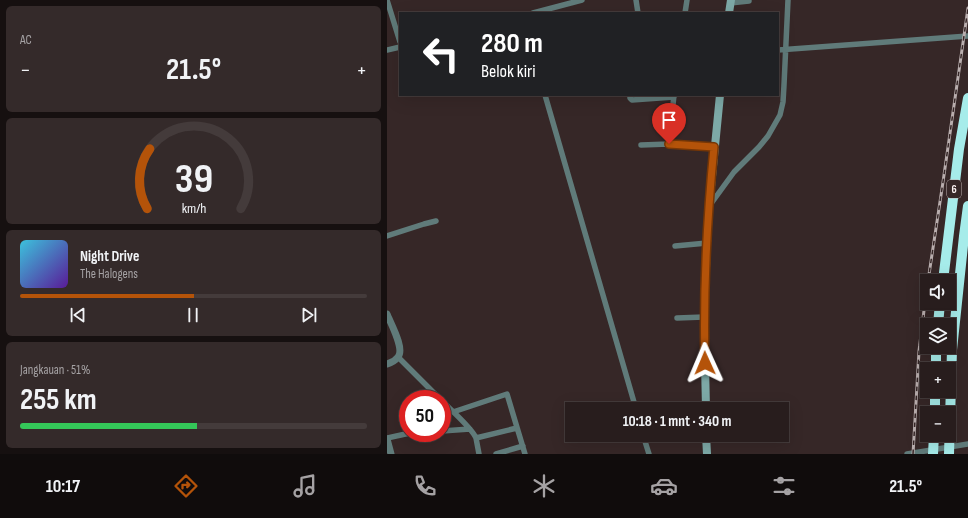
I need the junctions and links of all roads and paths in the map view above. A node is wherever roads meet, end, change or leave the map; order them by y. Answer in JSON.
{"nodes":[{"id":1,"x":387,"y":0,"type":"edge"},
{"id":2,"x":582,"y":0,"type":"edge"},
{"id":3,"x":636,"y":0,"type":"edge"},
{"id":4,"x":687,"y":0,"type":"edge"},
{"id":5,"x":788,"y":0,"type":"edge"},
{"id":6,"x":730,"y":1,"type":"edge"},
{"id":7,"x":749,"y":1,"type":"dead end"},
{"id":8,"x":537,"y":12,"type":"edge"},
{"id":9,"x":638,"y":12,"type":"edge"},
{"id":10,"x":685,"y":12,"type":"edge"},
{"id":11,"x":729,"y":12,"type":"edge"},
{"id":12,"x":968,"y":36,"type":"edge"},
{"id":13,"x":399,"y":39,"type":"edge"},
{"id":14,"x":399,"y":46,"type":"edge"},
{"id":15,"x":785,"y":49,"type":"junction"},
{"id":16,"x":387,"y":50,"type":"edge"},
{"id":17,"x":779,"y":50,"type":"edge"},
{"id":18,"x":545,"y":96,"type":"edge"},
{"id":19,"x":630,"y":96,"type":"edge"},
{"id":20,"x":674,"y":96,"type":"edge"},
{"id":21,"x":720,"y":96,"type":"edge"},
{"id":22,"x":968,"y":98,"type":"edge"},
{"id":23,"x":669,"y":144,"type":"junction"},
{"id":24,"x":641,"y":146,"type":"dead end"},
{"id":25,"x":714,"y":147,"type":"junction"},
{"id":26,"x":968,"y":206,"type":"edge"},
{"id":27,"x":709,"y":207,"type":"junction"},
{"id":28,"x":437,"y":222,"type":"dead end"},
{"id":29,"x":387,"y":236,"type":"edge"},
{"id":30,"x":707,"y":243,"type":"junction"},
{"id":31,"x":675,"y":246,"type":"dead end"},
{"id":32,"x":944,"y":274,"type":"edge"},
{"id":33,"x":387,"y":314,"type":"edge"},
{"id":34,"x":704,"y":317,"type":"junction"},
{"id":35,"x":677,"y":318,"type":"dead end"},
{"id":36,"x":398,"y":358,"type":"junction"},
{"id":37,"x":387,"y":364,"type":"edge"},
{"id":38,"x":431,"y":390,"type":"edge"},
{"id":39,"x":634,"y":402,"type":"edge"},
{"id":40,"x":706,"y":402,"type":"edge"},
{"id":41,"x":453,"y":412,"type":"joint"},
{"id":42,"x":517,"y":428,"type":"junction"},
{"id":43,"x":470,"y":429,"type":"junction"},
{"id":44,"x":451,"y":430,"type":"edge"},
{"id":45,"x":399,"y":436,"type":"edge"},
{"id":46,"x":476,"y":438,"type":"junction"},
{"id":47,"x":387,"y":439,"type":"edge"},
{"id":48,"x":645,"y":442,"type":"edge"},
{"id":49,"x":706,"y":442,"type":"edge"},
{"id":50,"x":934,"y":442,"type":"edge"},
{"id":51,"x":968,"y":444,"type":"edge"},
{"id":52,"x":523,"y":446,"type":"junction"},
{"id":53,"x":391,"y":454,"type":"edge"},
{"id":54,"x":479,"y":454,"type":"edge"},
{"id":55,"x":497,"y":454,"type":"edge"},
{"id":56,"x":525,"y":454,"type":"edge"},
{"id":57,"x":649,"y":454,"type":"edge"},
{"id":58,"x":707,"y":454,"type":"edge"},
{"id":59,"x":907,"y":454,"type":"edge"},
{"id":60,"x":933,"y":454,"type":"edge"},
{"id":61,"x":949,"y":454,"type":"edge"}],
"edges":[{"from":1,"to":13,"type":"street"},
{"from":2,"to":8,"type":"street"},
{"from":3,"to":9,"type":"street"},
{"from":4,"to":10,"type":"street"},
{"from":5,"to":15,"type":"street"},
{"from":6,"to":7,"type":"street"},
{"from":6,"to":11,"type":"main road"},
{"from":12,"to":15,"type":"street"},
{"from":14,"to":16,"type":"street"},
{"from":15,"to":17,"type":"street"},
{"from":15,"to":27,"type":"street"},
{"from":18,"to":39,"type":"street"},
{"from":19,"to":20,"type":"street"},
{"from":20,"to":23,"type":"street"},
{"from":21,"to":25,"type":"main road"},
{"from":22,"to":32,"type":"highway","number":"6"},
{"from":23,"to":24,"type":"street"},
{"from":23,"to":25,"type":"street"},
{"from":25,"to":27,"type":"main road"},
{"from":26,"to":61,"type":"highway","number":"6"},
{"from":27,"to":30,"type":"main road"},
{"from":28,"to":29,"type":"street"},
{"from":30,"to":31,"type":"street"},
{"from":30,"to":34,"type":"main road"},
{"from":33,"to":36,"type":"street"},
{"from":34,"to":35,"type":"street"},
{"from":34,"to":40,"type":"main road"},
{"from":36,"to":37,"type":"street"},
{"from":36,"to":38,"type":"street"},
{"from":41,"to":42,"type":"street"},
{"from":41,"to":43,"type":"street"},
{"from":42,"to":46,"type":"street"},
{"from":42,"to":52,"type":"street"},
{"from":43,"to":44,"type":"street"},
{"from":43,"to":46,"type":"street"},
{"from":45,"to":47,"type":"street"},
{"from":46,"to":54,"type":"street"},
{"from":47,"to":53,"type":"street"},
{"from":48,"to":57,"type":"street"},
{"from":49,"to":58,"type":"main road"},
{"from":50,"to":60,"type":"highway"},
{"from":51,"to":59,"type":"street"},
{"from":52,"to":55,"type":"street"},
{"from":52,"to":56,"type":"street"}]}
